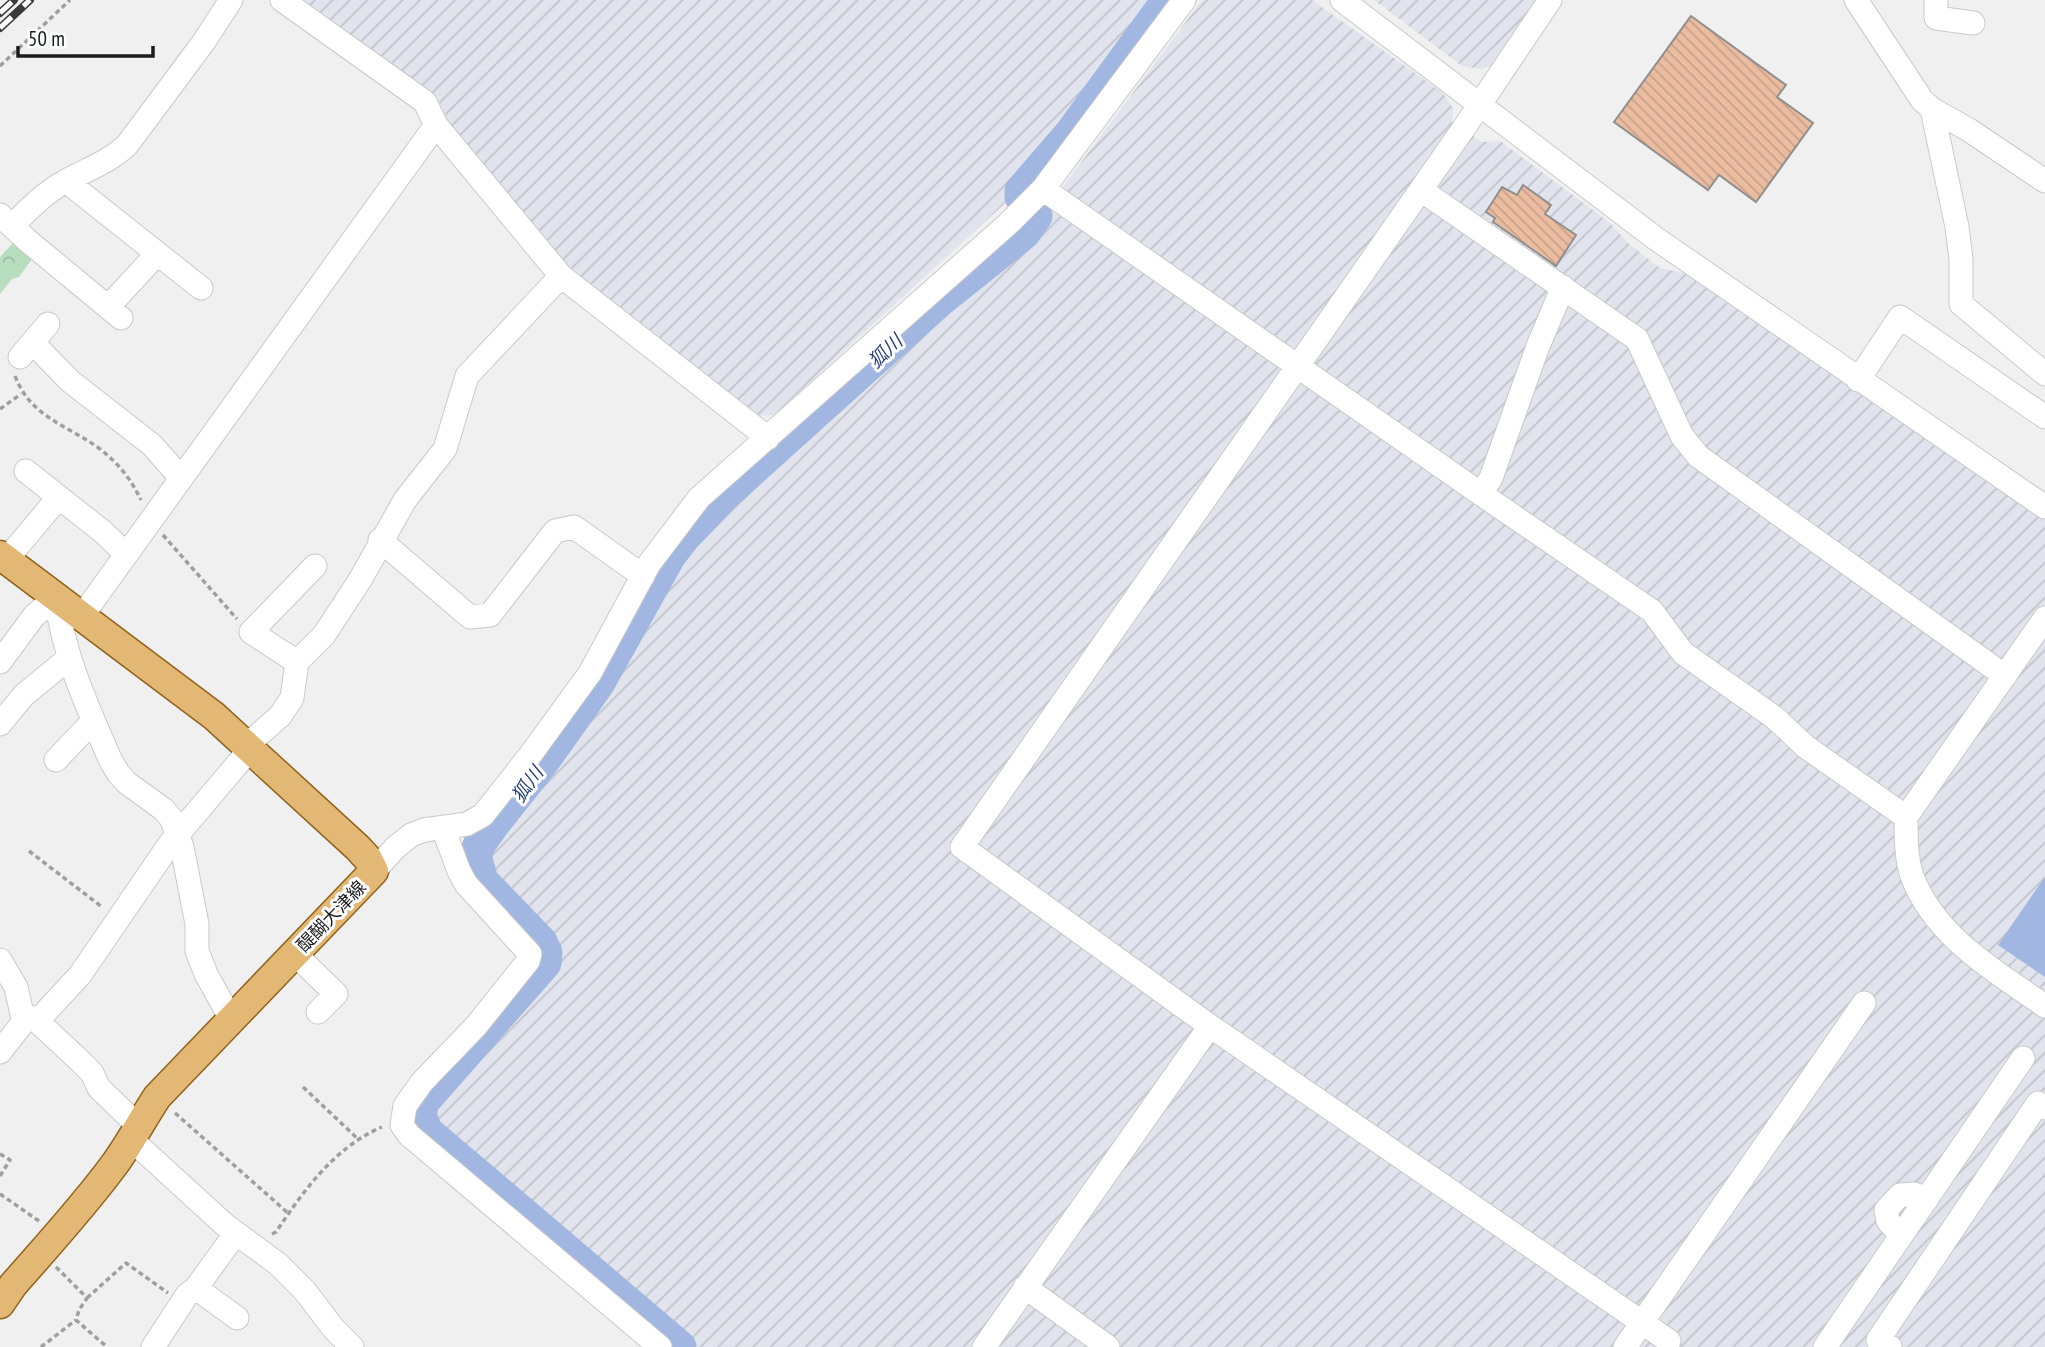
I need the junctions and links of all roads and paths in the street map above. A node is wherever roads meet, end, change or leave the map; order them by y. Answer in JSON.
{"nodes":[{"id":1,"x":70,"y":0,"type":"edge"},
{"id":2,"x":231,"y":0,"type":"edge"},
{"id":3,"x":282,"y":0,"type":"edge"},
{"id":4,"x":1184,"y":0,"type":"edge"},
{"id":5,"x":1342,"y":0,"type":"edge"},
{"id":6,"x":1550,"y":0,"type":"edge"},
{"id":7,"x":1856,"y":0,"type":"edge"},
{"id":8,"x":1936,"y":0,"type":"edge"},
{"id":9,"x":1973,"y":23,"type":"dead end"},
{"id":10,"x":0,"y":66,"type":"edge"},
{"id":11,"x":1479,"y":105,"type":"junction"},
{"id":12,"x":1932,"y":108,"type":"junction"},
{"id":13,"x":436,"y":125,"type":"junction"},
{"id":14,"x":66,"y":181,"type":"junction"},
{"id":15,"x":2045,"y":181,"type":"edge"},
{"id":16,"x":1043,"y":188,"type":"junction"},
{"id":17,"x":1421,"y":190,"type":"junction"},
{"id":18,"x":6,"y":221,"type":"edge"},
{"id":19,"x":157,"y":254,"type":"junction"},
{"id":20,"x":561,"y":276,"type":"junction"},
{"id":21,"x":1563,"y":287,"type":"junction"},
{"id":22,"x":201,"y":288,"type":"dead end"},
{"id":23,"x":48,"y":324,"type":"dead end"},
{"id":24,"x":22,"y":357,"type":"junction"},
{"id":25,"x":1298,"y":364,"type":"junction"},
{"id":26,"x":2045,"y":374,"type":"edge"},
{"id":27,"x":1858,"y":380,"type":"junction"},
{"id":28,"x":21,"y":393,"type":"junction"},
{"id":29,"x":0,"y":409,"type":"edge"},
{"id":30,"x":2045,"y":417,"type":"edge"},
{"id":31,"x":768,"y":438,"type":"junction"},
{"id":32,"x":26,"y":471,"type":"dead end"},
{"id":33,"x":181,"y":478,"type":"junction"},
{"id":34,"x":1482,"y":494,"type":"junction"},
{"id":35,"x":59,"y":497,"type":"junction"},
{"id":36,"x":2045,"y":507,"type":"edge"},
{"id":37,"x":150,"y":521,"type":"junction"},
{"id":38,"x":380,"y":540,"type":"junction"},
{"id":39,"x":126,"y":554,"type":"junction"},
{"id":40,"x":3,"y":557,"type":"edge"},
{"id":41,"x":315,"y":566,"type":"dead end"},
{"id":42,"x":643,"y":576,"type":"junction"},
{"id":43,"x":57,"y":597,"type":"junction"},
{"id":44,"x":82,"y":616,"type":"junction"},
{"id":45,"x":2045,"y":618,"type":"edge"},
{"id":46,"x":251,"y":632,"type":"junction"},
{"id":47,"x":69,"y":658,"type":"junction"},
{"id":48,"x":0,"y":662,"type":"edge"},
{"id":49,"x":297,"y":662,"type":"junction"},
{"id":50,"x":2005,"y":676,"type":"junction"},
{"id":51,"x":93,"y":720,"type":"junction"},
{"id":52,"x":0,"y":724,"type":"edge"},
{"id":53,"x":249,"y":746,"type":"junction"},
{"id":54,"x":56,"y":760,"type":"dead end"},
{"id":55,"x":1906,"y":817,"type":"junction"},
{"id":56,"x":443,"y":828,"type":"junction"},
{"id":57,"x":178,"y":837,"type":"junction"},
{"id":58,"x":29,"y":851,"type":"dead end"},
{"id":59,"x":374,"y":871,"type":"junction"},
{"id":60,"x":118,"y":919,"type":"junction"},
{"id":61,"x":295,"y":954,"type":"junction"},
{"id":62,"x":0,"y":960,"type":"edge"},
{"id":63,"x":1864,"y":1003,"type":"dead end"},
{"id":64,"x":2045,"y":1006,"type":"edge"},
{"id":65,"x":318,"y":1012,"type":"dead end"},
{"id":66,"x":231,"y":1019,"type":"junction"},
{"id":67,"x":30,"y":1020,"type":"junction"},
{"id":68,"x":1210,"y":1026,"type":"junction"},
{"id":69,"x":0,"y":1052,"type":"edge"},
{"id":70,"x":2023,"y":1058,"type":"dead end"},
{"id":71,"x":303,"y":1087,"type":"dead end"},
{"id":72,"x":157,"y":1097,"type":"junction"},
{"id":73,"x":2045,"y":1108,"type":"edge"},
{"id":74,"x":402,"y":1125,"type":"junction"},
{"id":75,"x":136,"y":1132,"type":"junction"},
{"id":76,"x":358,"y":1139,"type":"junction"},
{"id":77,"x":0,"y":1154,"type":"edge"},
{"id":78,"x":0,"y":1176,"type":"edge"},
{"id":79,"x":0,"y":1194,"type":"edge"},
{"id":80,"x":288,"y":1213,"type":"junction"},
{"id":81,"x":243,"y":1239,"type":"junction"},
{"id":82,"x":49,"y":1243,"type":"junction"},
{"id":83,"x":1025,"y":1287,"type":"junction"},
{"id":84,"x":189,"y":1295,"type":"junction"},
{"id":85,"x":88,"y":1298,"type":"junction"},
{"id":86,"x":0,"y":1304,"type":"edge"},
{"id":87,"x":237,"y":1318,"type":"dead end"},
{"id":88,"x":76,"y":1320,"type":"junction"},
{"id":89,"x":1642,"y":1323,"type":"junction"},
{"id":90,"x":326,"y":1338,"type":"edge"},
{"id":91,"x":1669,"y":1341,"type":"dead end"},
{"id":92,"x":645,"y":1342,"type":"edge"},
{"id":93,"x":41,"y":1347,"type":"edge"},
{"id":94,"x":107,"y":1347,"type":"edge"},
{"id":95,"x":153,"y":1347,"type":"edge"},
{"id":96,"x":352,"y":1347,"type":"edge"},
{"id":97,"x":985,"y":1347,"type":"edge"},
{"id":98,"x":1108,"y":1347,"type":"edge"},
{"id":99,"x":1625,"y":1347,"type":"edge"},
{"id":100,"x":1825,"y":1347,"type":"edge"},
{"id":101,"x":1890,"y":1347,"type":"edge"}],
"edges":[{"from":1,"to":10,"type":"path"},
{"from":2,"to":14,"type":"street"},
{"from":3,"to":13,"type":"street"},
{"from":4,"to":16,"type":"street"},
{"from":5,"to":11,"type":"street"},
{"from":6,"to":11,"type":"street"},
{"from":7,"to":12,"type":"street"},
{"from":8,"to":9,"type":"street"},
{"from":11,"to":17,"type":"street"},
{"from":11,"to":27,"type":"street"},
{"from":12,"to":15,"type":"street"},
{"from":12,"to":26,"type":"street"},
{"from":13,"to":20,"type":"street"},
{"from":13,"to":33,"type":"street"},
{"from":14,"to":18,"type":"street"},
{"from":14,"to":19,"type":"street"},
{"from":16,"to":25,"type":"street"},
{"from":16,"to":31,"type":"street"},
{"from":17,"to":21,"type":"street"},
{"from":17,"to":25,"type":"street"},
{"from":18,"to":19,"type":"street"},
{"from":19,"to":22,"type":"street"},
{"from":20,"to":31,"type":"street"},
{"from":20,"to":38,"type":"street"},
{"from":21,"to":34,"type":"street"},
{"from":21,"to":50,"type":"street"},
{"from":23,"to":24,"type":"street"},
{"from":24,"to":28,"type":"path"},
{"from":24,"to":33,"type":"street"},
{"from":25,"to":34,"type":"street"},
{"from":25,"to":68,"type":"street"},
{"from":27,"to":30,"type":"street"},
{"from":27,"to":36,"type":"street"},
{"from":28,"to":29,"type":"path"},
{"from":28,"to":37,"type":"path"},
{"from":31,"to":42,"type":"street"},
{"from":32,"to":35,"type":"street"},
{"from":33,"to":37,"type":"street"},
{"from":34,"to":55,"type":"street"},
{"from":35,"to":39,"type":"street"},
{"from":35,"to":40,"type":"street"},
{"from":37,"to":39,"type":"street"},
{"from":37,"to":46,"type":"path"},
{"from":38,"to":42,"type":"street"},
{"from":38,"to":49,"type":"street"},
{"from":39,"to":44,"type":"street"},
{"from":40,"to":43,"type":"main road","name":"醍醐大津線"},
{"from":41,"to":46,"type":"street"},
{"from":42,"to":56,"type":"street"},
{"from":43,"to":44,"type":"main road","name":"醍醐大津線"},
{"from":43,"to":47,"type":"street"},
{"from":43,"to":48,"type":"street"},
{"from":44,"to":53,"type":"main road","name":"醍醐大津線"},
{"from":45,"to":50,"type":"street"},
{"from":46,"to":49,"type":"street"},
{"from":47,"to":51,"type":"street"},
{"from":47,"to":52,"type":"street"},
{"from":49,"to":53,"type":"street"},
{"from":50,"to":55,"type":"street"},
{"from":51,"to":54,"type":"street"},
{"from":51,"to":57,"type":"street"},
{"from":53,"to":57,"type":"street"},
{"from":53,"to":59,"type":"main road","name":"醍醐大津線"},
{"from":55,"to":64,"type":"street"},
{"from":56,"to":59,"type":"street"},
{"from":56,"to":74,"type":"street"},
{"from":57,"to":60,"type":"street"},
{"from":57,"to":66,"type":"street"},
{"from":58,"to":60,"type":"path"},
{"from":59,"to":61,"type":"main road","name":"醍醐大津線"},
{"from":60,"to":67,"type":"street"},
{"from":61,"to":65,"type":"street"},
{"from":61,"to":66,"type":"main road","name":"醍醐大津線"},
{"from":62,"to":67,"type":"street"},
{"from":63,"to":89,"type":"street"},
{"from":66,"to":72,"type":"main road","name":"醍醐大津線"},
{"from":67,"to":69,"type":"street"},
{"from":67,"to":75,"type":"street"},
{"from":68,"to":83,"type":"street"},
{"from":68,"to":89,"type":"street"},
{"from":70,"to":100,"type":"street"},
{"from":71,"to":76,"type":"path"},
{"from":72,"to":75,"type":"main road","name":"醍醐大津線"},
{"from":72,"to":80,"type":"path"},
{"from":73,"to":101,"type":"street"},
{"from":74,"to":76,"type":"path"},
{"from":74,"to":92,"type":"street"},
{"from":75,"to":81,"type":"street"},
{"from":75,"to":82,"type":"main road","name":"醍醐大津線"},
{"from":76,"to":80,"type":"path"},
{"from":77,"to":78,"type":"path"},
{"from":79,"to":82,"type":"path"},
{"from":80,"to":81,"type":"path"},
{"from":81,"to":84,"type":"street"},
{"from":81,"to":90,"type":"street"},
{"from":82,"to":85,"type":"path"},
{"from":82,"to":86,"type":"main road","name":"醍醐大津線"},
{"from":83,"to":97,"type":"street"},
{"from":83,"to":98,"type":"street"},
{"from":84,"to":85,"type":"path"},
{"from":84,"to":87,"type":"street"},
{"from":84,"to":95,"type":"street"},
{"from":85,"to":88,"type":"path"},
{"from":88,"to":93,"type":"path"},
{"from":88,"to":94,"type":"path"},
{"from":89,"to":91,"type":"street"},
{"from":89,"to":99,"type":"street"},
{"from":90,"to":96,"type":"street"}]}
